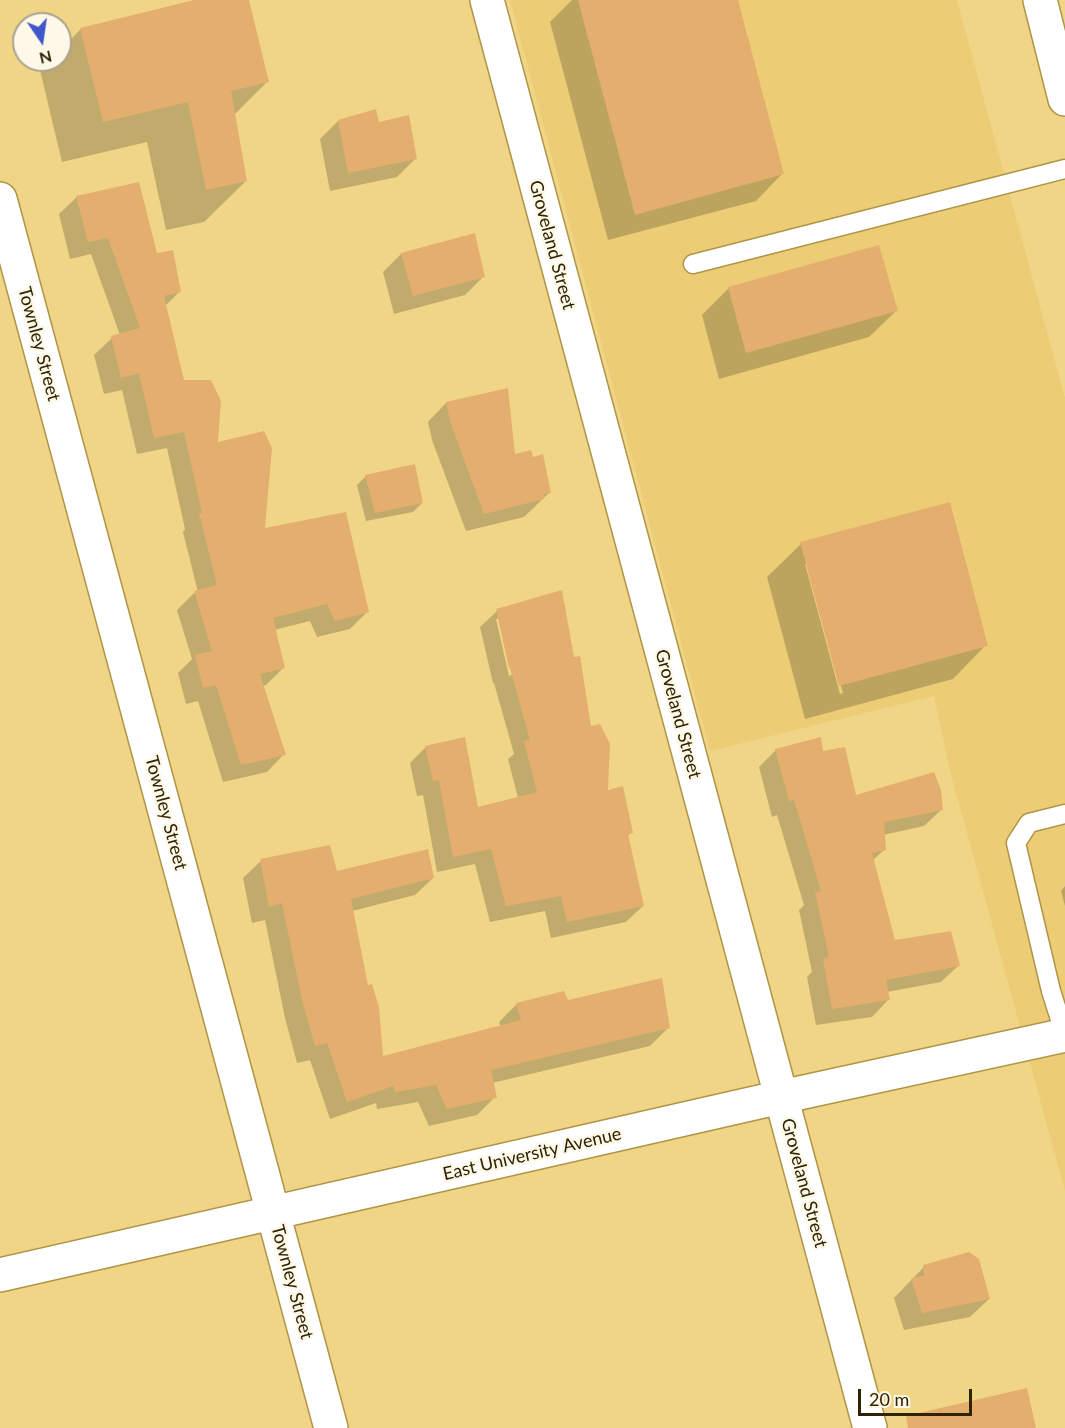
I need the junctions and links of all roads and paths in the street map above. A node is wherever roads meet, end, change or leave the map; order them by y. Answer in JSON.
{"nodes":[{"id":1,"x":487,"y":0,"type":"edge"},
{"id":2,"x":1040,"y":0,"type":"edge"},
{"id":3,"x":1064,"y":91,"type":"edge"},
{"id":4,"x":1065,"y":169,"type":"edge"},
{"id":5,"x":0,"y":199,"type":"edge"},
{"id":6,"x":693,"y":264,"type":"dead end"},
{"id":7,"x":1065,"y":814,"type":"edge"},
{"id":8,"x":1065,"y":1035,"type":"edge"},
{"id":9,"x":781,"y":1097,"type":"junction"},
{"id":10,"x":274,"y":1213,"type":"junction"},
{"id":11,"x":0,"y":1275,"type":"edge"},
{"id":12,"x":331,"y":1428,"type":"edge"},
{"id":13,"x":870,"y":1428,"type":"edge"}],
"edges":[{"from":1,"to":9,"type":"street","name":"Groveland Street"},
{"from":2,"to":3,"type":"street"},
{"from":4,"to":6,"type":"lane"},
{"from":5,"to":10,"type":"street","name":"Townley Street"},
{"from":7,"to":8,"type":"lane"},
{"from":8,"to":9,"type":"street","name":"East University Avenue"},
{"from":9,"to":10,"type":"street","name":"East University Avenue"},
{"from":9,"to":13,"type":"street","name":"Groveland Street"},
{"from":10,"to":11,"type":"street","name":"East University Avenue"},
{"from":10,"to":12,"type":"street","name":"Townley Street"}]}
